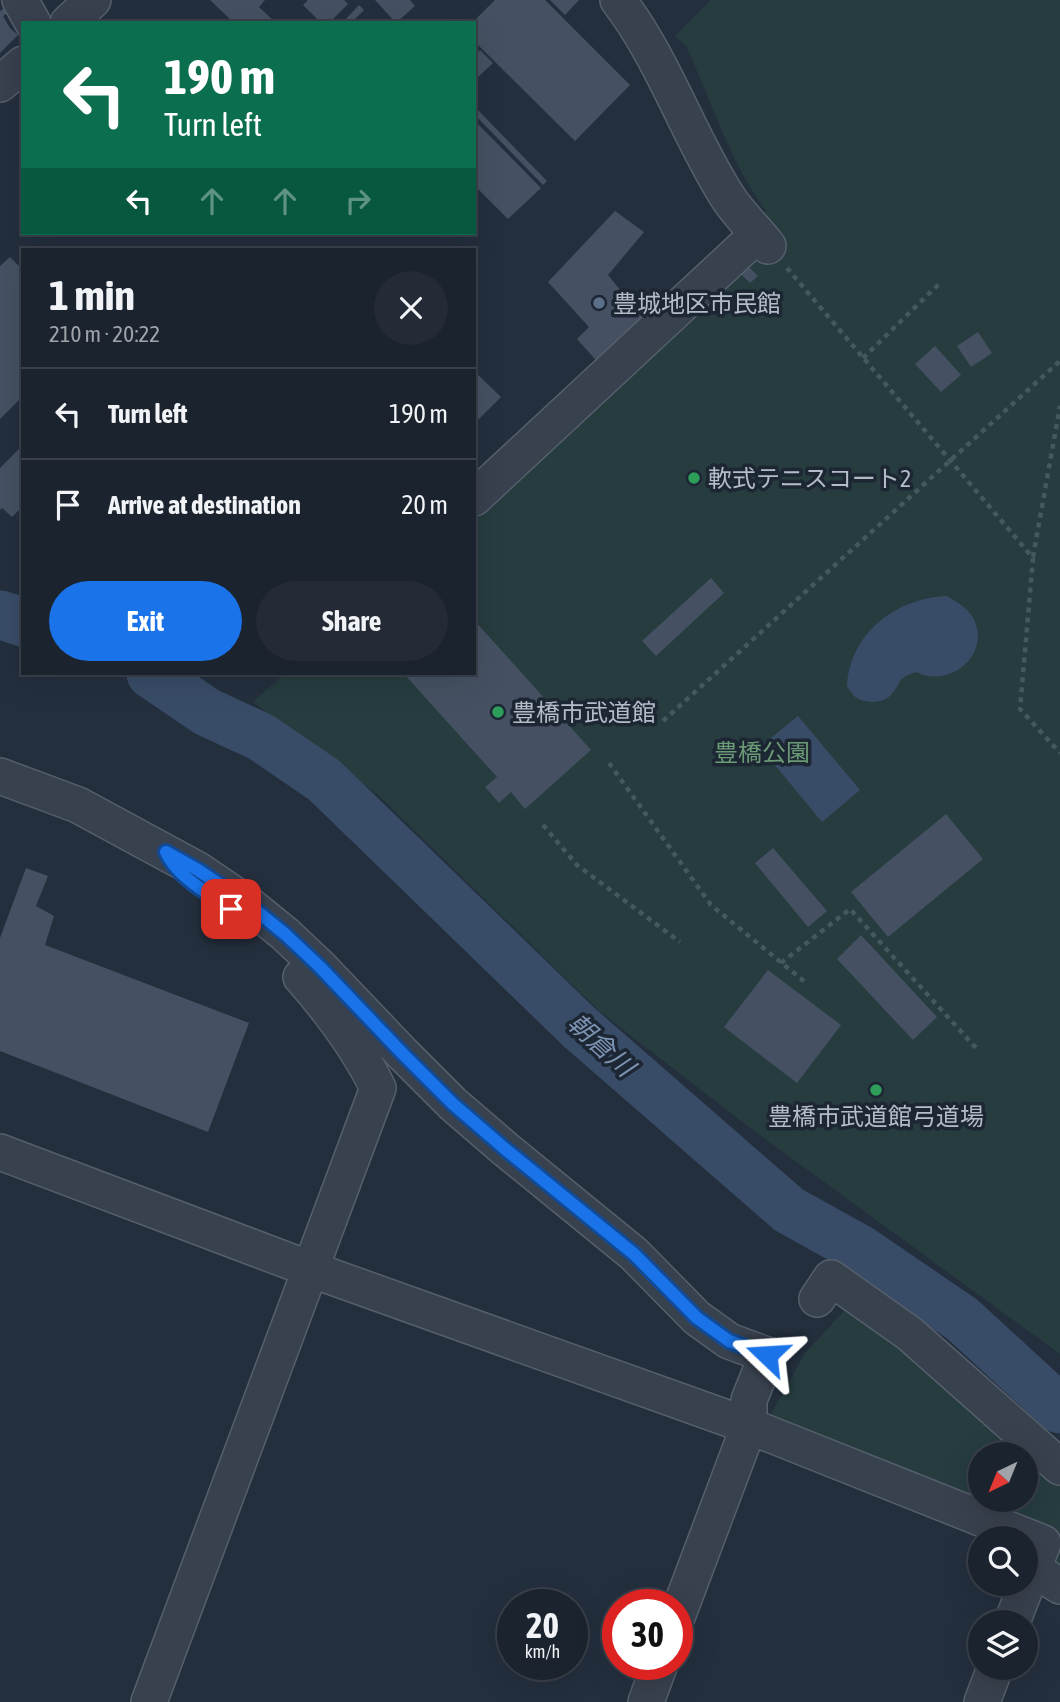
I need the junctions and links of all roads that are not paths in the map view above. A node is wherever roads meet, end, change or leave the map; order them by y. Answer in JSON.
{"nodes":[{"id":1,"x":20,"y":0,"type":"edge"},
{"id":2,"x":93,"y":0,"type":"edge"},
{"id":3,"x":626,"y":10,"type":"edge"},
{"id":4,"x":32,"y":21,"type":"edge"},
{"id":5,"x":70,"y":21,"type":"edge"},
{"id":6,"x":21,"y":66,"type":"edge"},
{"id":7,"x":0,"y":84,"type":"edge"},
{"id":8,"x":476,"y":496,"type":"edge"},
{"id":9,"x":0,"y":776,"type":"edge"},
{"id":10,"x":166,"y":852,"type":"junction"},
{"id":11,"x":0,"y":1152,"type":"edge"},
{"id":12,"x":310,"y":1269,"type":"junction"},
{"id":13,"x":817,"y":1299,"type":"dead end"},
{"id":14,"x":749,"y":1426,"type":"junction"},
{"id":15,"x":1060,"y":1466,"type":"edge"},
{"id":16,"x":1046,"y":1578,"type":"edge"},
{"id":17,"x":688,"y":1589,"type":"edge"},
{"id":18,"x":1022,"y":1610,"type":"edge"},
{"id":19,"x":654,"y":1680,"type":"edge"},
{"id":20,"x":990,"y":1680,"type":"edge"},
{"id":21,"x":149,"y":1702,"type":"edge"},
{"id":22,"x":646,"y":1702,"type":"edge"},
{"id":23,"x":982,"y":1702,"type":"edge"}],
"edges":[{"from":1,"to":4,"type":"street"},
{"from":2,"to":5,"type":"street"},
{"from":3,"to":8,"type":"street"},
{"from":6,"to":7,"type":"street"},
{"from":9,"to":10,"type":"street"},
{"from":10,"to":12,"type":"street"},
{"from":10,"to":14,"type":"street"},
{"from":11,"to":12,"type":"street"},
{"from":12,"to":14,"type":"street"},
{"from":12,"to":21,"type":"street"},
{"from":13,"to":15,"type":"street"},
{"from":14,"to":16,"type":"street"},
{"from":14,"to":17,"type":"street"},
{"from":16,"to":18,"type":"street"},
{"from":19,"to":22,"type":"street"},
{"from":20,"to":23,"type":"street"}]}
